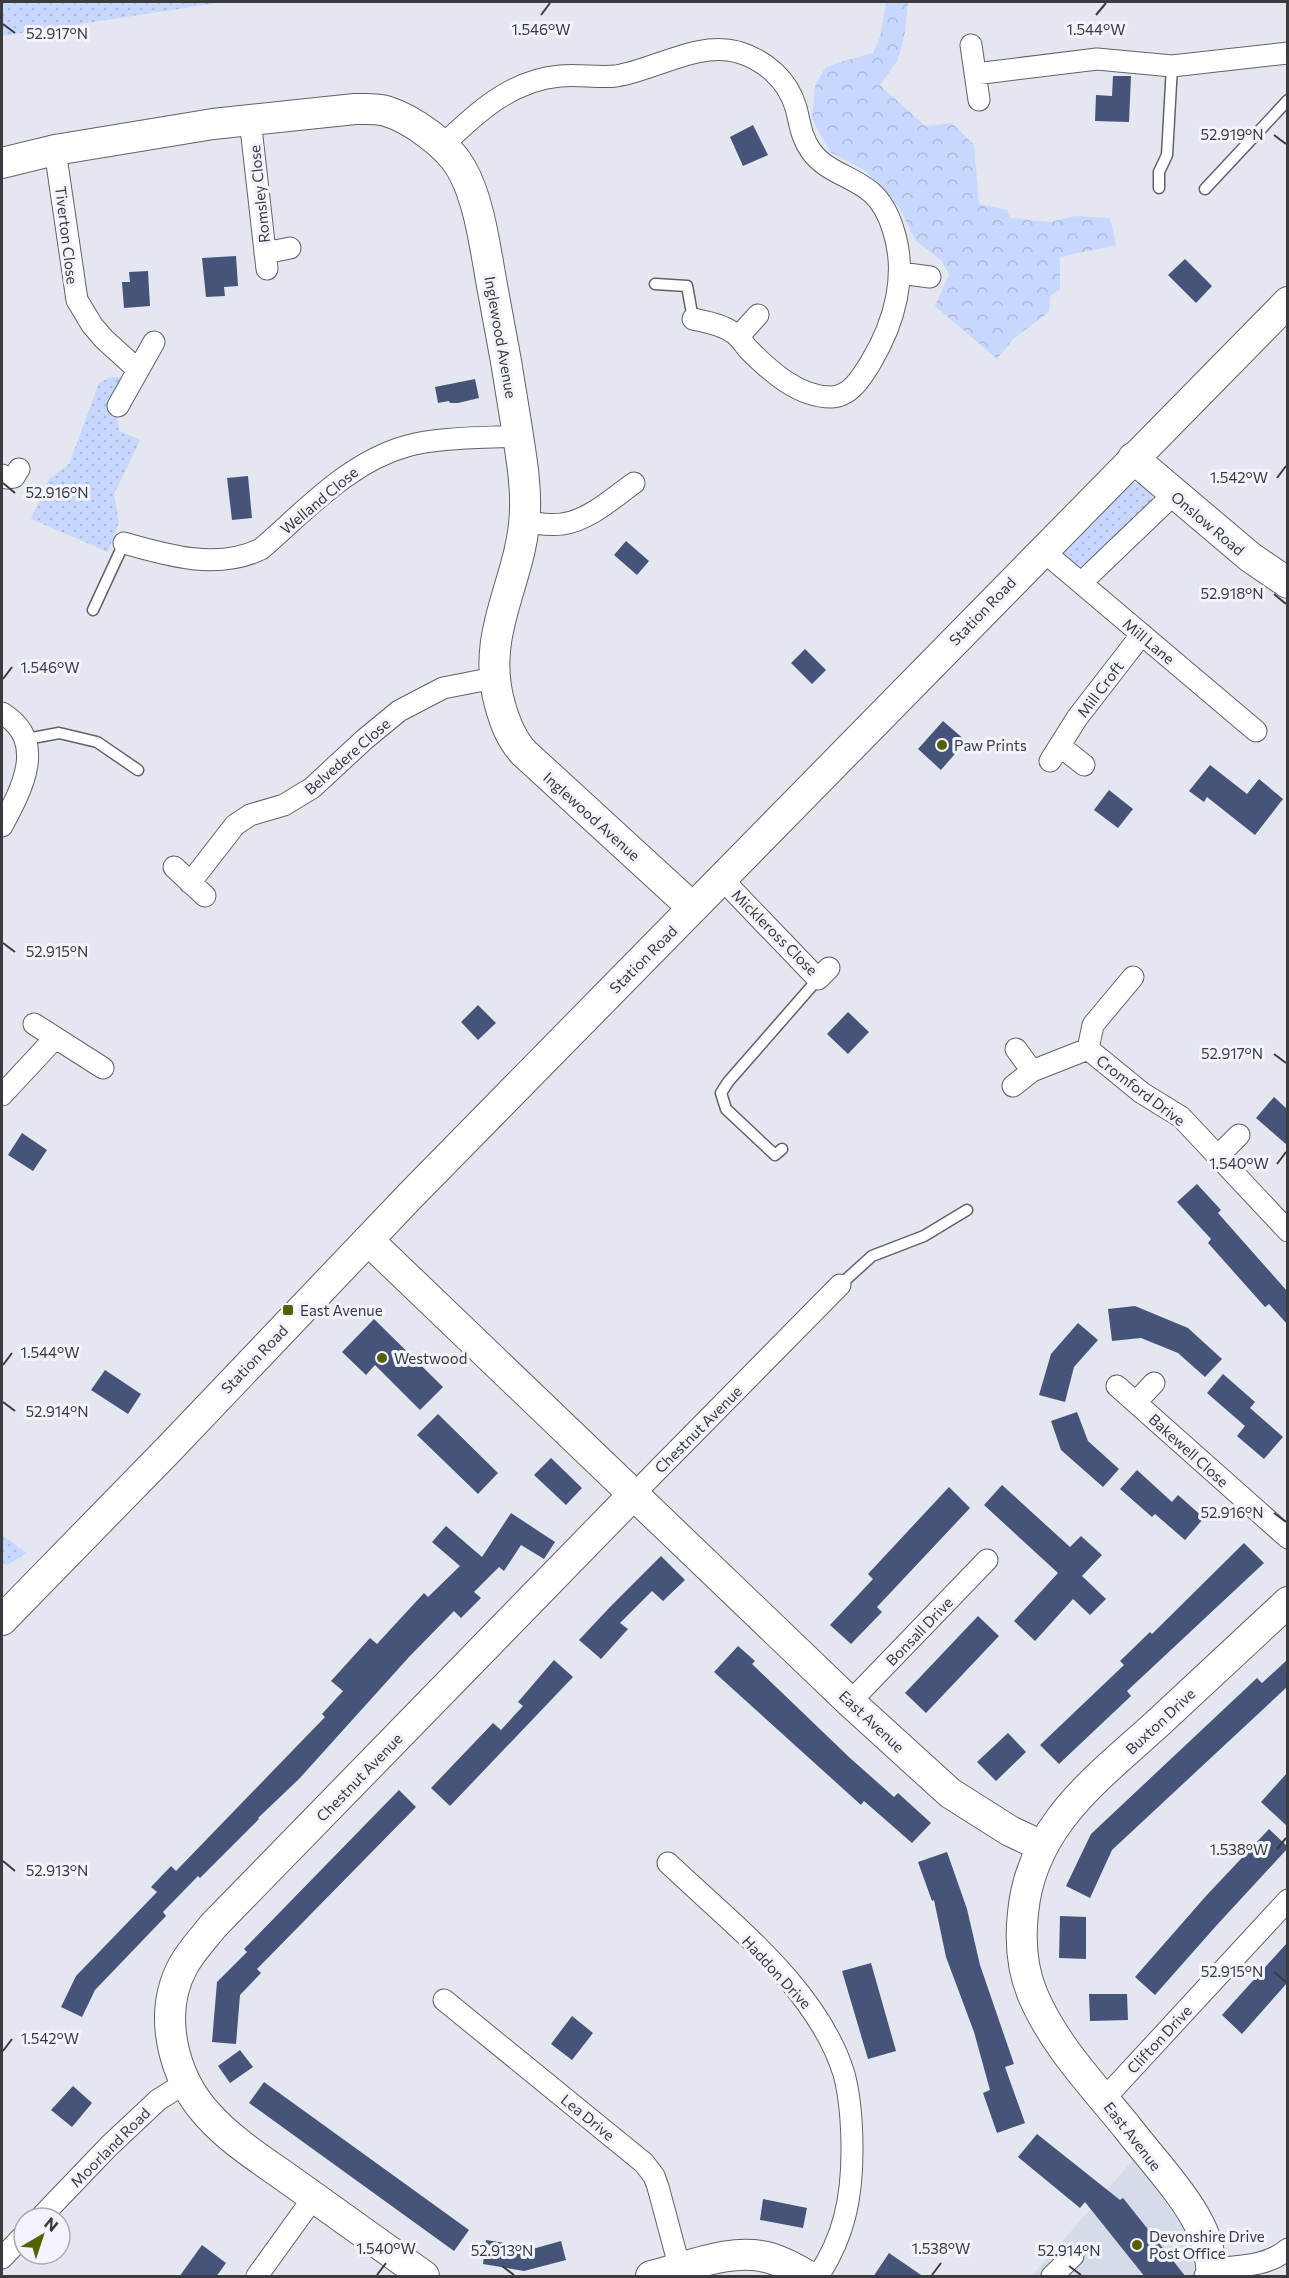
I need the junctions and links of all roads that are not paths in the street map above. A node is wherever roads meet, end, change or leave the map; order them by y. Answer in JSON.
{"nodes":[{"id":1,"x":971,"y":45,"type":"dead end"},
{"id":2,"x":1287,"y":53,"type":"edge"},
{"id":3,"x":1172,"y":66,"type":"junction"},
{"id":4,"x":975,"y":74,"type":"junction"},
{"id":5,"x":979,"y":100,"type":"dead end"},
{"id":6,"x":1287,"y":100,"type":"edge"},
{"id":7,"x":250,"y":119,"type":"junction"},
{"id":8,"x":442,"y":146,"type":"junction"},
{"id":9,"x":56,"y":150,"type":"junction"},
{"id":10,"x":2,"y":163,"type":"edge"},
{"id":11,"x":1159,"y":188,"type":"dead end"},
{"id":12,"x":1205,"y":189,"type":"dead end"},
{"id":13,"x":290,"y":248,"type":"dead end"},
{"id":14,"x":900,"y":273,"type":"junction"},
{"id":15,"x":930,"y":277,"type":"dead end"},
{"id":16,"x":655,"y":284,"type":"dead end"},
{"id":17,"x":1287,"y":302,"type":"edge"},
{"id":18,"x":758,"y":315,"type":"dead end"},
{"id":19,"x":693,"y":319,"type":"joint"},
{"id":20,"x":738,"y":337,"type":"junction"},
{"id":21,"x":154,"y":342,"type":"dead end"},
{"id":22,"x":137,"y":369,"type":"junction"},
{"id":23,"x":118,"y":406,"type":"dead end"},
{"id":24,"x":518,"y":436,"type":"junction"},
{"id":25,"x":1133,"y":458,"type":"junction"},
{"id":26,"x":634,"y":483,"type":"dead end"},
{"id":27,"x":1174,"y":494,"type":"junction"},
{"id":28,"x":524,"y":522,"type":"junction"},
{"id":29,"x":124,"y":543,"type":"joint"},
{"id":30,"x":1042,"y":550,"type":"junction"},
{"id":31,"x":1081,"y":583,"type":"junction"},
{"id":32,"x":1287,"y":583,"type":"edge"},
{"id":33,"x":93,"y":610,"type":"dead end"},
{"id":34,"x":1142,"y":634,"type":"junction"},
{"id":35,"x":494,"y":678,"type":"junction"},
{"id":36,"x":2,"y":713,"type":"edge"},
{"id":37,"x":1256,"y":731,"type":"dead end"},
{"id":38,"x":27,"y":739,"type":"junction"},
{"id":39,"x":1084,"y":765,"type":"dead end"},
{"id":40,"x":138,"y":770,"type":"dead end"},
{"id":41,"x":2,"y":826,"type":"edge"},
{"id":42,"x":174,"y":867,"type":"dead end"},
{"id":43,"x":721,"y":878,"type":"junction"},
{"id":44,"x":693,"y":908,"type":"junction"},
{"id":45,"x":824,"y":973,"type":"joint"},
{"id":46,"x":1132,"y":977,"type":"dead end"},
{"id":47,"x":34,"y":1024,"type":"dead end"},
{"id":48,"x":55,"y":1038,"type":"junction"},
{"id":49,"x":1016,"y":1049,"type":"dead end"},
{"id":50,"x":1088,"y":1049,"type":"junction"},
{"id":51,"x":103,"y":1068,"type":"dead end"},
{"id":52,"x":1032,"y":1071,"type":"junction"},
{"id":53,"x":1013,"y":1086,"type":"dead end"},
{"id":54,"x":2,"y":1095,"type":"edge"},
{"id":55,"x":1239,"y":1136,"type":"dead end"},
{"id":56,"x":782,"y":1149,"type":"dead end"},
{"id":57,"x":1218,"y":1156,"type":"junction"},
{"id":58,"x":967,"y":1210,"type":"dead end"},
{"id":59,"x":1287,"y":1232,"type":"edge"},
{"id":60,"x":368,"y":1240,"type":"junction"},
{"id":61,"x":840,"y":1285,"type":"joint"},
{"id":62,"x":1154,"y":1383,"type":"dead end"},
{"id":63,"x":1117,"y":1386,"type":"dead end"},
{"id":64,"x":1136,"y":1402,"type":"junction"},
{"id":65,"x":633,"y":1495,"type":"junction"},
{"id":66,"x":1287,"y":1538,"type":"edge"},
{"id":67,"x":987,"y":1560,"type":"dead end"},
{"id":68,"x":8,"y":1601,"type":"edge"},
{"id":69,"x":1287,"y":1602,"type":"edge"},
{"id":70,"x":850,"y":1702,"type":"junction"},
{"id":71,"x":1041,"y":1846,"type":"junction"},
{"id":72,"x":668,"y":1863,"type":"dead end"},
{"id":73,"x":1287,"y":1900,"type":"edge"},
{"id":74,"x":444,"y":2000,"type":"dead end"},
{"id":75,"x":185,"y":2083,"type":"junction"},
{"id":76,"x":1104,"y":2099,"type":"junction"},
{"id":77,"x":314,"y":2197,"type":"junction"},
{"id":78,"x":51,"y":2206,"type":"edge"},
{"id":79,"x":1287,"y":2249,"type":"edge"},
{"id":80,"x":1073,"y":2256,"type":"dead end"},
{"id":81,"x":680,"y":2269,"type":"junction"},
{"id":82,"x":1210,"y":2274,"type":"edge"},
{"id":83,"x":257,"y":2277,"type":"edge"},
{"id":84,"x":424,"y":2277,"type":"edge"},
{"id":85,"x":651,"y":2277,"type":"edge"},
{"id":86,"x":808,"y":2277,"type":"edge"},
{"id":87,"x":818,"y":2277,"type":"edge"},
{"id":88,"x":1052,"y":2277,"type":"edge"}],
"edges":[{"from":1,"to":4,"type":"street"},
{"from":2,"to":3,"type":"street"},
{"from":3,"to":4,"type":"street"},
{"from":3,"to":11,"type":"lane"},
{"from":4,"to":5,"type":"street"},
{"from":6,"to":12,"type":"lane"},
{"from":7,"to":8,"type":"street","name":"Inglewood Avenue"},
{"from":7,"to":9,"type":"street","name":"Inglewood Avenue"},
{"from":7,"to":13,"type":"street","name":"Romsley Close"},
{"from":8,"to":14,"type":"street"},
{"from":8,"to":24,"type":"street","name":"Inglewood Avenue"},
{"from":9,"to":10,"type":"street","name":"Inglewood Avenue"},
{"from":9,"to":22,"type":"street","name":"Tiverton Close"},
{"from":14,"to":15,"type":"street"},
{"from":14,"to":20,"type":"street"},
{"from":16,"to":19,"type":"lane"},
{"from":17,"to":25,"type":"street","name":"Station Road"},
{"from":18,"to":20,"type":"street"},
{"from":19,"to":20,"type":"street"},
{"from":21,"to":22,"type":"street"},
{"from":22,"to":23,"type":"street"},
{"from":24,"to":28,"type":"street","name":"Inglewood Avenue"},
{"from":24,"to":29,"type":"street","name":"Welland Close"},
{"from":25,"to":27,"type":"street","name":"Onslow Road"},
{"from":25,"to":30,"type":"street","name":"Station Road"},
{"from":26,"to":28,"type":"street"},
{"from":27,"to":31,"type":"street"},
{"from":27,"to":32,"type":"street","name":"Onslow Road"},
{"from":28,"to":35,"type":"street","name":"Inglewood Avenue"},
{"from":29,"to":33,"type":"lane"},
{"from":30,"to":31,"type":"street","name":"Mill Lane"},
{"from":30,"to":43,"type":"street","name":"Station Road"},
{"from":31,"to":34,"type":"street","name":"Mill Lane"},
{"from":34,"to":37,"type":"street","name":"Mill Lane"},
{"from":34,"to":39,"type":"street","name":"Mill Croft"},
{"from":35,"to":42,"type":"street","name":"Belvedere Close"},
{"from":35,"to":44,"type":"street","name":"Inglewood Avenue"},
{"from":36,"to":38,"type":"street"},
{"from":38,"to":40,"type":"lane"},
{"from":38,"to":41,"type":"street"},
{"from":43,"to":44,"type":"street","name":"Station Road"},
{"from":43,"to":45,"type":"street","name":"Mickleross Close"},
{"from":44,"to":60,"type":"street","name":"Station Road"},
{"from":45,"to":56,"type":"lane"},
{"from":46,"to":50,"type":"street","name":"Cromford Drive"},
{"from":47,"to":48,"type":"street"},
{"from":48,"to":51,"type":"street"},
{"from":48,"to":54,"type":"street"},
{"from":49,"to":52,"type":"street"},
{"from":50,"to":52,"type":"street","name":"Cromford Drive"},
{"from":50,"to":57,"type":"street","name":"Cromford Drive"},
{"from":52,"to":53,"type":"street","name":"Cromford Drive"},
{"from":55,"to":57,"type":"street"},
{"from":57,"to":59,"type":"street","name":"Cromford Drive"},
{"from":58,"to":61,"type":"lane"},
{"from":60,"to":65,"type":"street","name":"East Avenue"},
{"from":60,"to":68,"type":"street","name":"Station Road"},
{"from":61,"to":65,"type":"street","name":"Chestnut Avenue"},
{"from":62,"to":64,"type":"street"},
{"from":63,"to":64,"type":"street","name":"Bakewell Close"},
{"from":64,"to":66,"type":"street","name":"Bakewell Close"},
{"from":65,"to":70,"type":"street","name":"East Avenue"},
{"from":65,"to":75,"type":"street","name":"Chestnut Avenue"},
{"from":67,"to":70,"type":"street","name":"Bonsall Drive"},
{"from":69,"to":71,"type":"street","name":"Buxton Drive"},
{"from":70,"to":71,"type":"street","name":"East Avenue"},
{"from":71,"to":76,"type":"street","name":"East Avenue"},
{"from":72,"to":87,"type":"street","name":"Haddon Drive"},
{"from":73,"to":76,"type":"street","name":"Clifton Drive"},
{"from":74,"to":81,"type":"street","name":"Lea Drive"},
{"from":75,"to":77,"type":"street","name":"Chestnut Avenue"},
{"from":75,"to":78,"type":"street","name":"Moorland Road"},
{"from":76,"to":82,"type":"street","name":"East Avenue"},
{"from":77,"to":83,"type":"street"},
{"from":77,"to":84,"type":"street","name":"Chestnut Avenue"},
{"from":79,"to":82,"type":"street"},
{"from":80,"to":88,"type":"street"},
{"from":81,"to":85,"type":"street"},
{"from":81,"to":86,"type":"street"}]}
